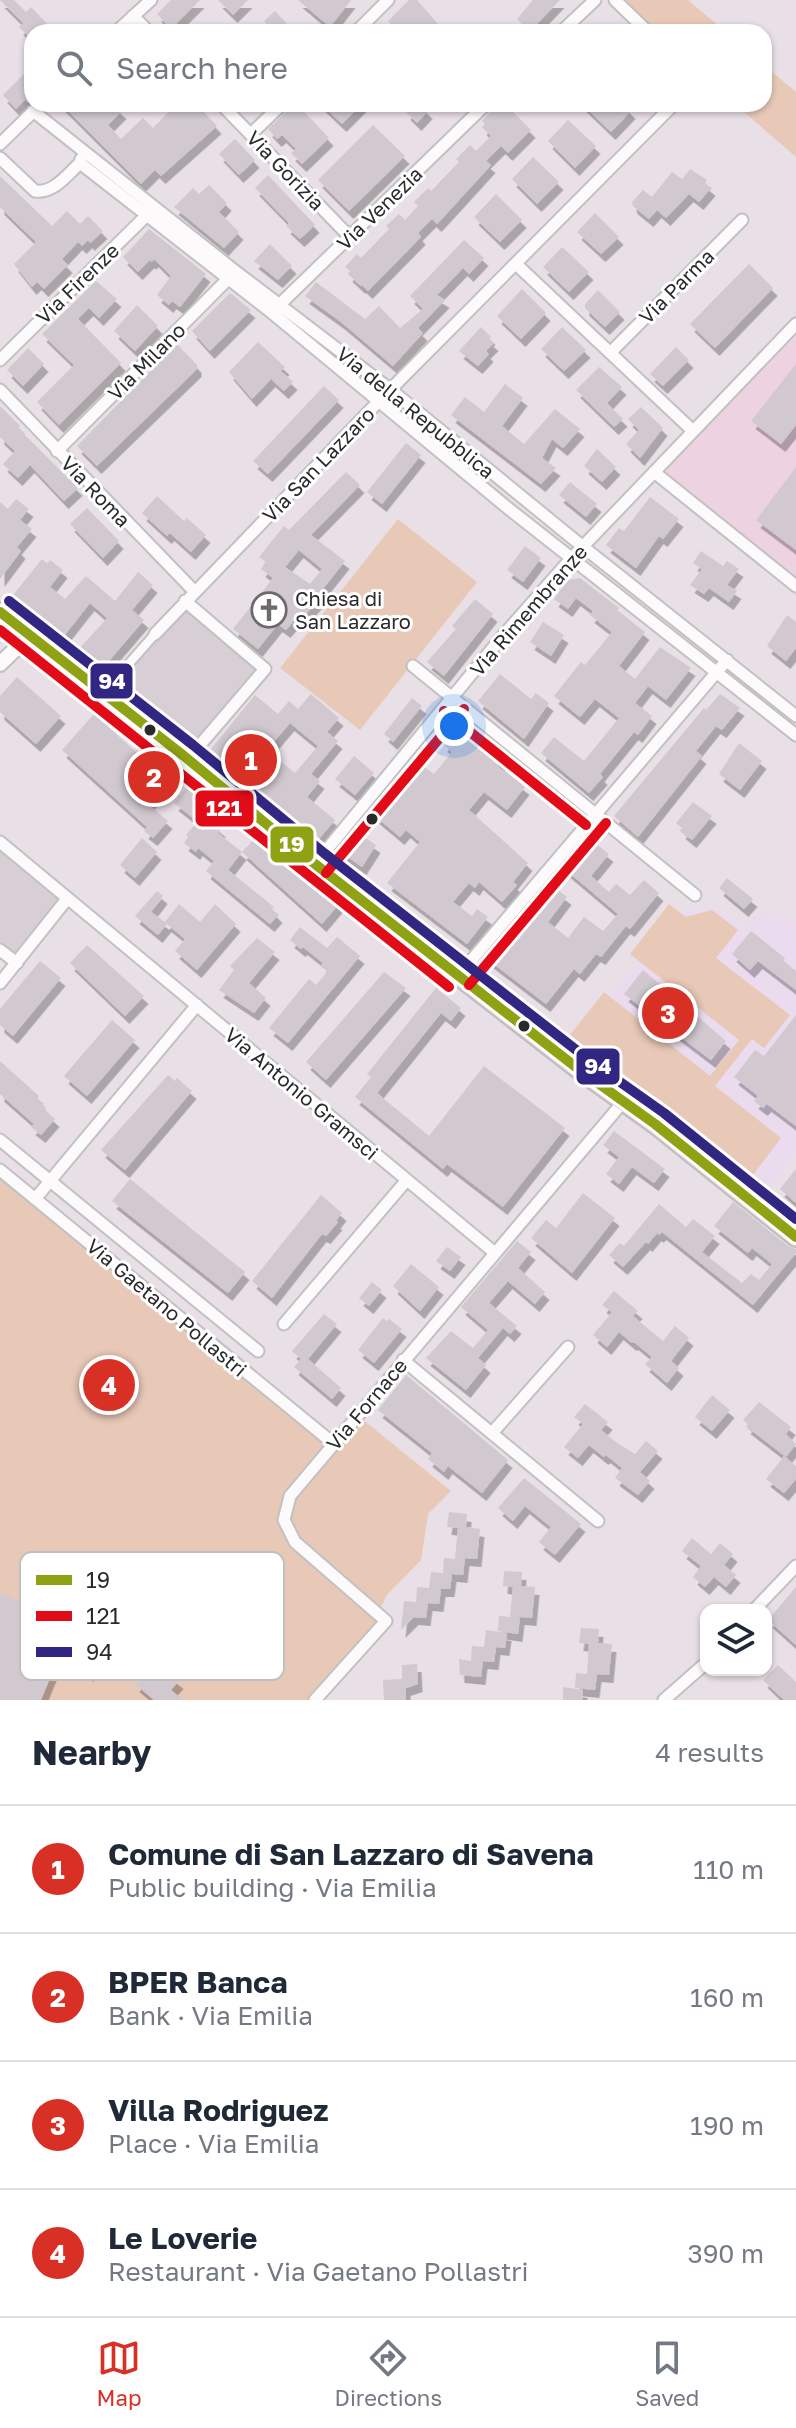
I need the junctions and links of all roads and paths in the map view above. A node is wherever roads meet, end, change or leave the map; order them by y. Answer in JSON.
{"nodes":[{"id":1,"x":151,"y":0,"type":"edge"},
{"id":2,"x":388,"y":0,"type":"edge"},
{"id":3,"x":595,"y":0,"type":"edge"},
{"id":4,"x":615,"y":0,"type":"edge"},
{"id":5,"x":133,"y":16,"type":"junction"},
{"id":6,"x":124,"y":24,"type":"edge"},
{"id":7,"x":141,"y":24,"type":"edge"},
{"id":8,"x":364,"y":24,"type":"edge"},
{"id":9,"x":570,"y":24,"type":"edge"},
{"id":10,"x":640,"y":24,"type":"edge"},
{"id":11,"x":33,"y":112,"type":"edge"},
{"id":12,"x":41,"y":112,"type":"edge"},
{"id":13,"x":229,"y":112,"type":"edge"},
{"id":14,"x":274,"y":112,"type":"edge"},
{"id":15,"x":478,"y":112,"type":"edge"},
{"id":16,"x":666,"y":112,"type":"edge"},
{"id":17,"x":251,"y":134,"type":"junction"},
{"id":18,"x":0,"y":144,"type":"edge"},
{"id":19,"x":78,"y":148,"type":"junction"},
{"id":20,"x":0,"y":158,"type":"edge"},
{"id":21,"x":80,"y":163,"type":"junction"},
{"id":22,"x":152,"y":211,"type":"junction"},
{"id":23,"x":742,"y":220,"type":"dead end"},
{"id":24,"x":349,"y":236,"type":"junction"},
{"id":25,"x":516,"y":264,"type":"junction"},
{"id":26,"x":232,"y":275,"type":"junction"},
{"id":27,"x":275,"y":309,"type":"junction"},
{"id":28,"x":796,"y":324,"type":"edge"},
{"id":29,"x":610,"y":353,"type":"junction"},
{"id":30,"x":0,"y":360,"type":"edge"},
{"id":31,"x":0,"y":390,"type":"edge"},
{"id":32,"x":391,"y":390,"type":"junction"},
{"id":33,"x":378,"y":402,"type":"junction"},
{"id":34,"x":693,"y":431,"type":"junction"},
{"id":35,"x":57,"y":451,"type":"junction"},
{"id":36,"x":654,"y":472,"type":"junction"},
{"id":37,"x":582,"y":546,"type":"junction"},
{"id":38,"x":572,"y":558,"type":"junction"},
{"id":39,"x":796,"y":586,"type":"edge"},
{"id":40,"x":194,"y":591,"type":"junction"},
{"id":41,"x":185,"y":601,"type":"junction"},
{"id":42,"x":0,"y":612,"type":"edge"},
{"id":43,"x":155,"y":634,"type":"joint"},
{"id":44,"x":29,"y":636,"type":"junction"},
{"id":45,"x":727,"y":660,"type":"junction"},
{"id":46,"x":0,"y":664,"type":"edge"},
{"id":47,"x":413,"y":666,"type":"dead end"},
{"id":48,"x":716,"y":672,"type":"junction"},
{"id":49,"x":103,"y":692,"type":"junction"},
{"id":50,"x":453,"y":700,"type":"junction"},
{"id":51,"x":796,"y":716,"type":"edge"},
{"id":52,"x":796,"y":735,"type":"edge"},
{"id":53,"x":188,"y":759,"type":"junction"},
{"id":54,"x":595,"y":814,"type":"junction"},
{"id":55,"x":0,"y":842,"type":"edge"},
{"id":56,"x":315,"y":864,"type":"junction"},
{"id":57,"x":695,"y":895,"type":"dead end"},
{"id":58,"x":67,"y":899,"type":"junction"},
{"id":59,"x":0,"y":950,"type":"edge"},
{"id":60,"x":17,"y":963,"type":"junction"},
{"id":61,"x":458,"y":976,"type":"junction"},
{"id":62,"x":0,"y":983,"type":"edge"},
{"id":63,"x":197,"y":1005,"type":"junction"},
{"id":64,"x":623,"y":1102,"type":"junction"},
{"id":65,"x":0,"y":1140,"type":"edge"},
{"id":66,"x":0,"y":1170,"type":"edge"},
{"id":67,"x":51,"y":1181,"type":"junction"},
{"id":68,"x":406,"y":1181,"type":"junction"},
{"id":69,"x":35,"y":1199,"type":"junction"},
{"id":70,"x":796,"y":1237,"type":"edge"},
{"id":71,"x":495,"y":1253,"type":"junction"},
{"id":72,"x":284,"y":1324,"type":"dead end"},
{"id":73,"x":568,"y":1347,"type":"dead end"},
{"id":74,"x":258,"y":1351,"type":"dead end"},
{"id":75,"x":403,"y":1360,"type":"junction"},
{"id":76,"x":492,"y":1433,"type":"junction"},
{"id":77,"x":334,"y":1444,"type":"junction"},
{"id":78,"x":598,"y":1521,"type":"dead end"},
{"id":79,"x":796,"y":1566,"type":"edge"},
{"id":80,"x":760,"y":1604,"type":"edge"},
{"id":81,"x":700,"y":1668,"type":"edge"},
{"id":82,"x":315,"y":1700,"type":"edge"},
{"id":83,"x":664,"y":1700,"type":"edge"}],
"edges":[{"from":1,"to":5,"type":"street"},
{"from":2,"to":8,"type":"street"},
{"from":3,"to":9,"type":"street"},
{"from":4,"to":10,"type":"street"},
{"from":5,"to":6,"type":"street"},
{"from":5,"to":7,"type":"street"},
{"from":11,"to":18,"type":"street"},
{"from":12,"to":19,"type":"street","name":"Via della Repubblica"},
{"from":13,"to":17,"type":"street","name":"Via Gorizia"},
{"from":14,"to":17,"type":"street"},
{"from":15,"to":24,"type":"street","name":"Via Venezia"},
{"from":16,"to":25,"type":"street","name":"Via San Lazzaro"},
{"from":17,"to":24,"type":"street","name":"Via Gorizia"},
{"from":19,"to":21,"type":"street"},
{"from":19,"to":22,"type":"street","name":"Via della Repubblica"},
{"from":20,"to":21,"type":"street"},
{"from":21,"to":22,"type":"street","name":"Via della Repubblica"},
{"from":22,"to":26,"type":"street","name":"Via della Repubblica"},
{"from":22,"to":30,"type":"street","name":"Via Firenze"},
{"from":23,"to":29,"type":"street","name":"Via Parma"},
{"from":24,"to":27,"type":"street","name":"Via Venezia"},
{"from":25,"to":29,"type":"street"},
{"from":25,"to":32,"type":"street","name":"Via San Lazzaro"},
{"from":26,"to":27,"type":"street","name":"Via della Repubblica"},
{"from":26,"to":35,"type":"street","name":"Via Milano"},
{"from":27,"to":32,"type":"street","name":"Via della Repubblica"},
{"from":27,"to":33,"type":"street","name":"Via della Repubblica"},
{"from":28,"to":34,"type":"street","name":"Via Rimembranze"},
{"from":29,"to":34,"type":"street"},
{"from":31,"to":35,"type":"street","name":"Via Roma"},
{"from":32,"to":33,"type":"street","name":"Via San Lazzaro"},
{"from":32,"to":37,"type":"street","name":"Via della Repubblica"},
{"from":33,"to":38,"type":"street","name":"Via della Repubblica"},
{"from":33,"to":40,"type":"street","name":"Via San Lazzaro"},
{"from":34,"to":36,"type":"street","name":"Via Rimembranze"},
{"from":35,"to":40,"type":"street","name":"Via Roma"},
{"from":36,"to":37,"type":"street","name":"Via Rimembranze"},
{"from":36,"to":39,"type":"street"},
{"from":37,"to":38,"type":"street","name":"Via Rimembranze"},
{"from":37,"to":45,"type":"street","name":"Via della Repubblica"},
{"from":38,"to":48,"type":"street","name":"Via della Repubblica"},
{"from":38,"to":50,"type":"street","name":"Via Rimembranze"},
{"from":40,"to":41,"type":"street","name":"Via San Lazzaro"},
{"from":41,"to":43,"type":"street","name":"Via San Lazzaro"},
{"from":41,"to":53,"type":"street"},
{"from":42,"to":44,"type":"main road"},
{"from":43,"to":49,"type":"street","name":"Via San Lazzaro"},
{"from":44,"to":46,"type":"street"},
{"from":44,"to":49,"type":"main road"},
{"from":45,"to":48,"type":"street"},
{"from":45,"to":51,"type":"street","name":"Via della Repubblica"},
{"from":47,"to":50,"type":"street"},
{"from":48,"to":52,"type":"street","name":"Via della Repubblica"},
{"from":48,"to":54,"type":"street"},
{"from":49,"to":53,"type":"main road"},
{"from":50,"to":54,"type":"street"},
{"from":50,"to":56,"type":"street","name":"Via Rimembranze"},
{"from":53,"to":56,"type":"main road"},
{"from":54,"to":57,"type":"street"},
{"from":54,"to":61,"type":"street"},
{"from":55,"to":58,"type":"street","name":"Via Antonio Gramsci"},
{"from":56,"to":61,"type":"main road"},
{"from":58,"to":60,"type":"street"},
{"from":58,"to":63,"type":"street","name":"Via Antonio Gramsci"},
{"from":59,"to":60,"type":"street"},
{"from":60,"to":62,"type":"street"},
{"from":61,"to":64,"type":"main road"},
{"from":63,"to":67,"type":"street"},
{"from":63,"to":68,"type":"street","name":"Via Antonio Gramsci"},
{"from":64,"to":70,"type":"main road"},
{"from":64,"to":71,"type":"street","name":"Via Fornace"},
{"from":65,"to":67,"type":"street"},
{"from":66,"to":69,"type":"street","name":"Via Gaetano Pollastri"},
{"from":67,"to":69,"type":"street"},
{"from":67,"to":74,"type":"street"},
{"from":68,"to":71,"type":"street","name":"Via Antonio Gramsci"},
{"from":68,"to":72,"type":"street"},
{"from":69,"to":77,"type":"street","name":"Via Gaetano Pollastri"},
{"from":71,"to":75,"type":"street","name":"Via Fornace"},
{"from":73,"to":76,"type":"street"},
{"from":75,"to":76,"type":"street"},
{"from":75,"to":77,"type":"street","name":"Via Fornace"},
{"from":76,"to":78,"type":"street"},
{"from":77,"to":82,"type":"street","name":"Via Fornace"},
{"from":79,"to":80,"type":"street"},
{"from":81,"to":83,"type":"street"}]}
